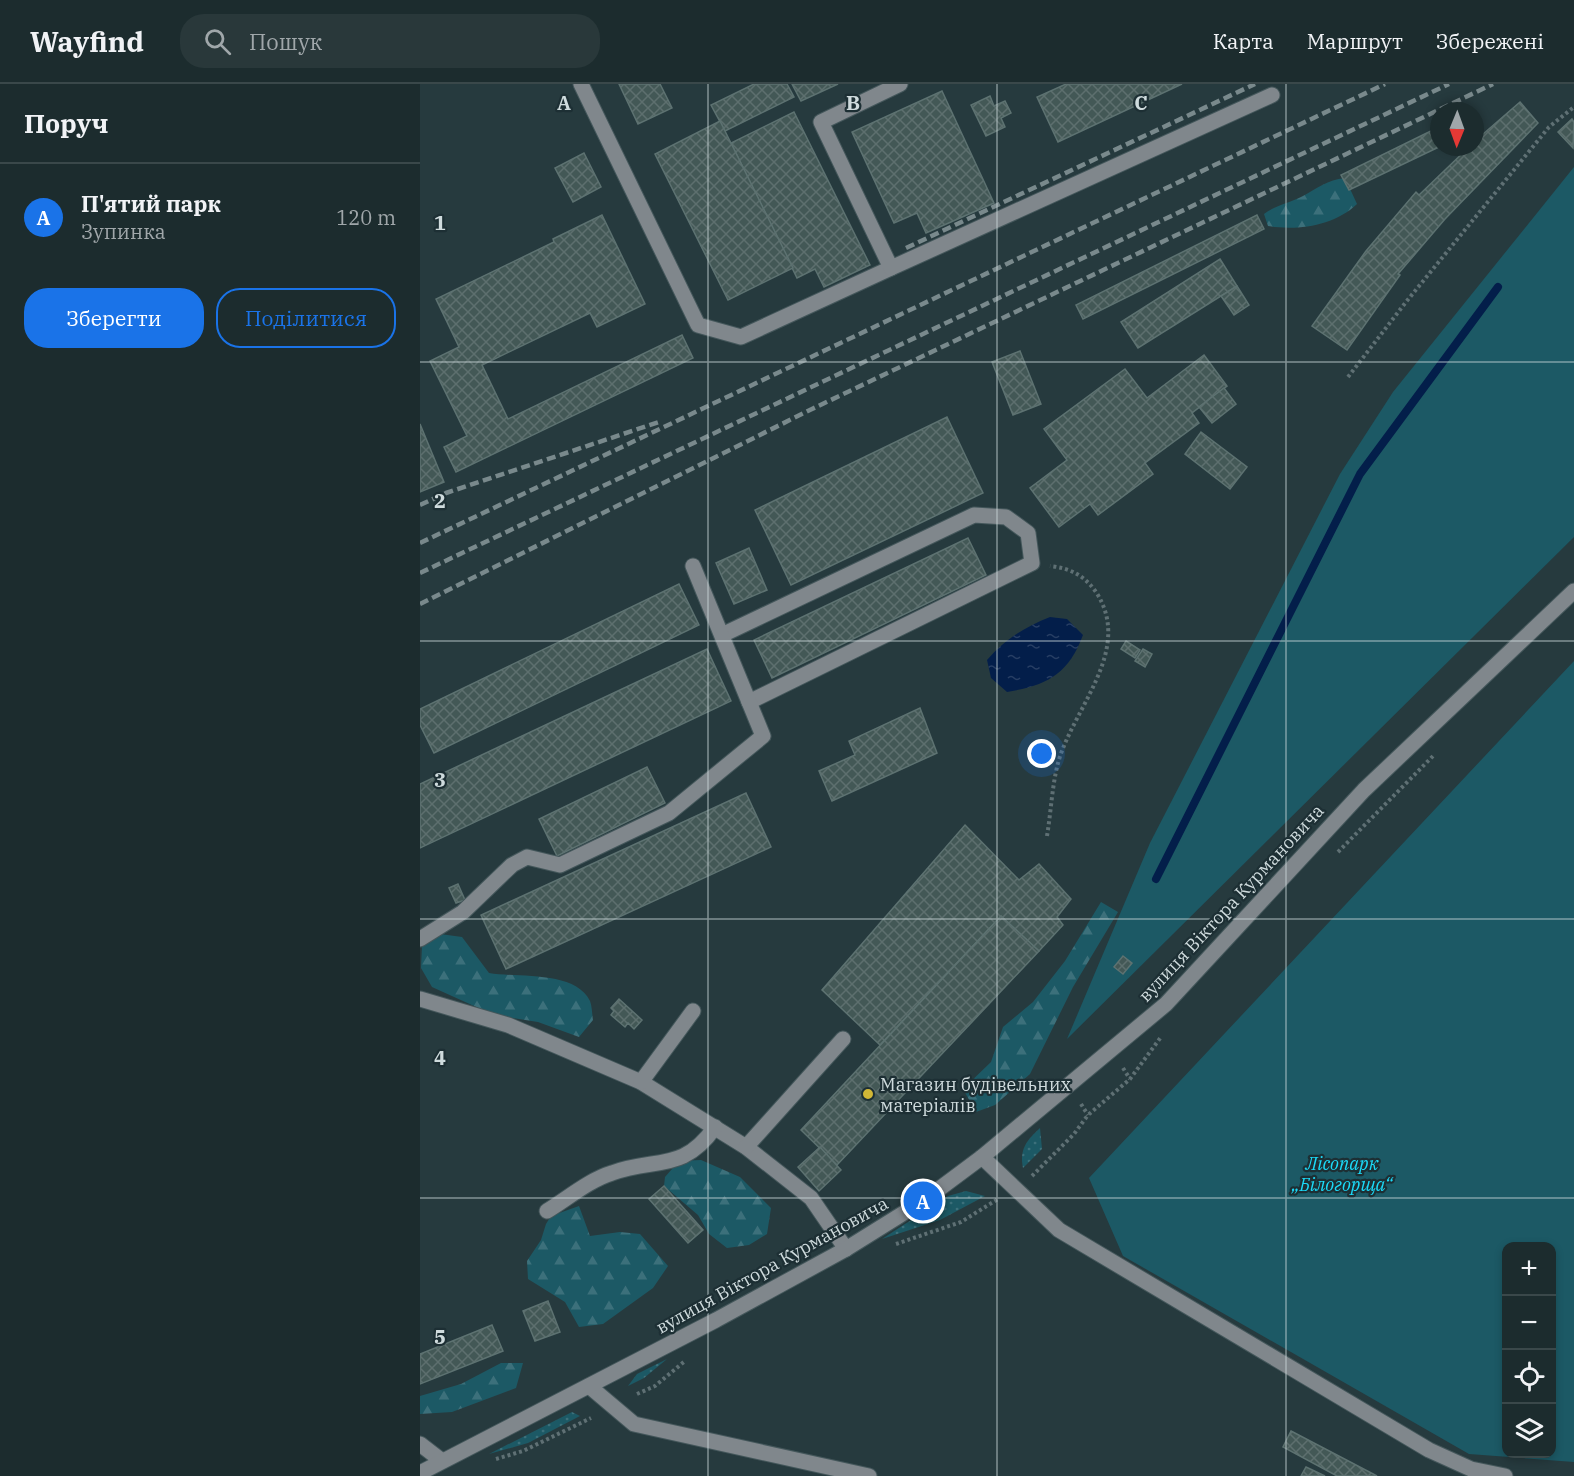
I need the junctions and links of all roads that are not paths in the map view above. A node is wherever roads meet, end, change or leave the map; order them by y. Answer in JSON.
{"nodes":[{"id":1,"x":582,"y":84,"type":"edge"},
{"id":2,"x":900,"y":84,"type":"edge"},
{"id":3,"x":1272,"y":95,"type":"dead end"},
{"id":4,"x":891,"y":268,"type":"junction"},
{"id":5,"x":693,"y":566,"type":"dead end"},
{"id":6,"x":1574,"y":591,"type":"edge"},
{"id":7,"x":722,"y":635,"type":"junction"},
{"id":8,"x":749,"y":702,"type":"junction"},
{"id":9,"x":420,"y":939,"type":"edge"},
{"id":10,"x":420,"y":999,"type":"edge"},
{"id":11,"x":693,"y":1011,"type":"dead end"},
{"id":12,"x":843,"y":1039,"type":"dead end"},
{"id":13,"x":641,"y":1082,"type":"junction"},
{"id":14,"x":715,"y":1127,"type":"junction"},
{"id":15,"x":746,"y":1147,"type":"junction"},
{"id":16,"x":982,"y":1156,"type":"junction"},
{"id":17,"x":546,"y":1210,"type":"dead end"},
{"id":18,"x":846,"y":1249,"type":"junction"},
{"id":19,"x":590,"y":1386,"type":"junction"},
{"id":20,"x":420,"y":1444,"type":"edge"},
{"id":21,"x":442,"y":1461,"type":"junction"},
{"id":22,"x":420,"y":1473,"type":"edge"},
{"id":23,"x":869,"y":1476,"type":"edge"},
{"id":24,"x":1505,"y":1476,"type":"edge"}],
"edges":[{"from":1,"to":4,"type":"street"},
{"from":2,"to":4,"type":"street"},
{"from":3,"to":4,"type":"street"},
{"from":5,"to":7,"type":"street"},
{"from":6,"to":16,"type":"street","name":"вулиця Віктора Курмановича"},
{"from":7,"to":8,"type":"street"},
{"from":7,"to":8,"type":"street"},
{"from":8,"to":9,"type":"street"},
{"from":10,"to":13,"type":"street"},
{"from":11,"to":13,"type":"street"},
{"from":12,"to":15,"type":"street"},
{"from":13,"to":14,"type":"street"},
{"from":14,"to":15,"type":"street"},
{"from":14,"to":17,"type":"street"},
{"from":15,"to":18,"type":"street"},
{"from":16,"to":18,"type":"street","name":"вулиця Віктора Курмановича"},
{"from":16,"to":24,"type":"street"},
{"from":18,"to":19,"type":"street","name":"вулиця Віктора Курмановича"},
{"from":19,"to":21,"type":"street","name":"вулиця Віктора Курмановича"},
{"from":19,"to":23,"type":"street"},
{"from":20,"to":21,"type":"street"},
{"from":21,"to":22,"type":"street","name":"вулиця Віктора Курмановича"}]}
